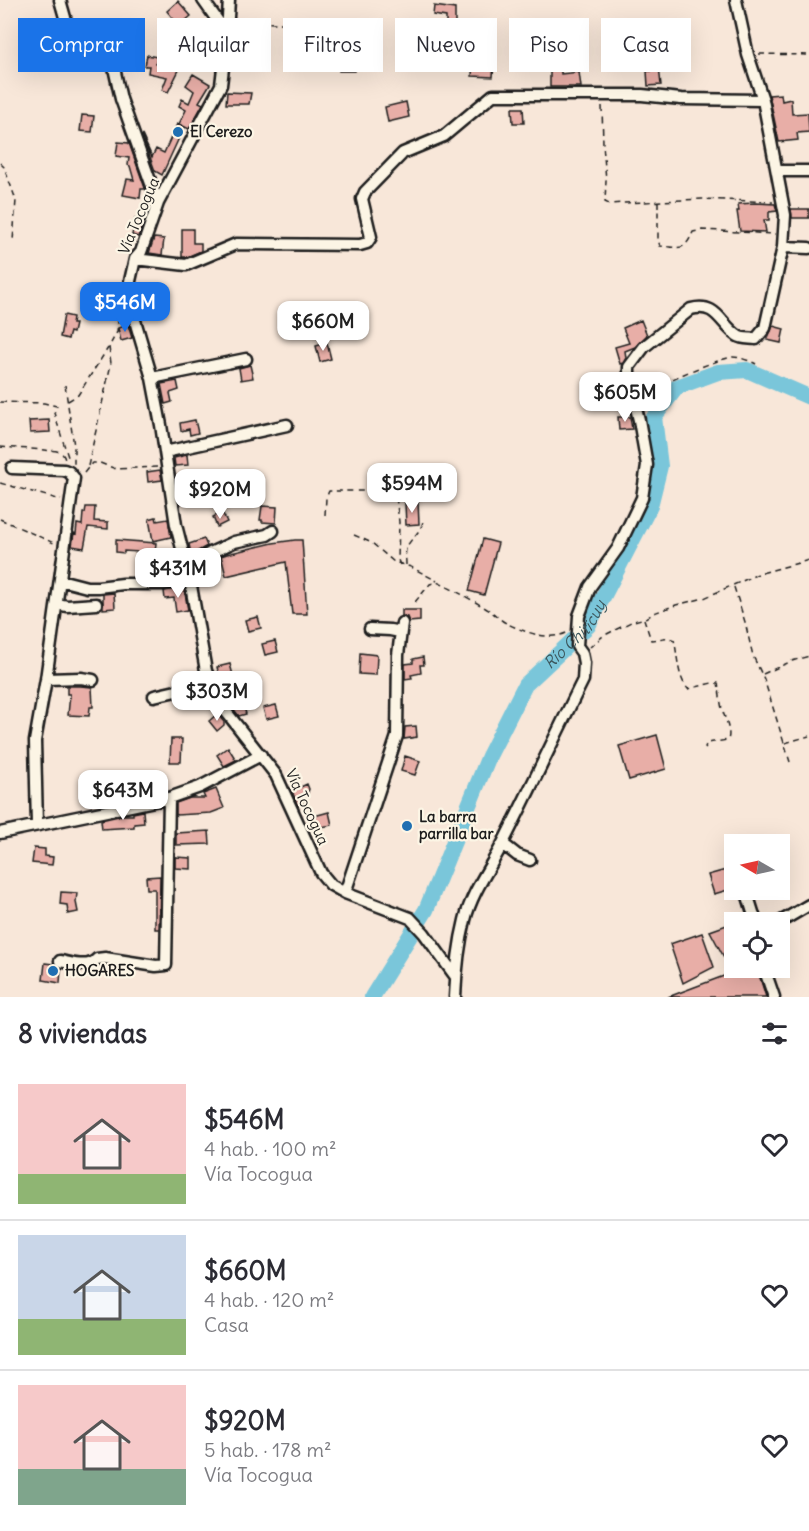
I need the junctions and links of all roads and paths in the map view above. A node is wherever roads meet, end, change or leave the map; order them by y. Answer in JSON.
{"nodes":[{"id":1,"x":60,"y":0,"type":"edge"},
{"id":2,"x":203,"y":0,"type":"edge"},
{"id":3,"x":230,"y":0,"type":"edge"},
{"id":4,"x":736,"y":0,"type":"edge"},
{"id":5,"x":216,"y":18,"type":"edge"},
{"id":6,"x":228,"y":18,"type":"edge"},
{"id":7,"x":809,"y":55,"type":"edge"},
{"id":8,"x":748,"y":56,"type":"junction"},
{"id":9,"x":222,"y":72,"type":"edge"},
{"id":10,"x":602,"y":95,"type":"junction"},
{"id":11,"x":763,"y":100,"type":"junction"},
{"id":12,"x":0,"y":163,"type":"edge"},
{"id":13,"x":777,"y":171,"type":"junction"},
{"id":14,"x":809,"y":171,"type":"edge"},
{"id":15,"x":658,"y":201,"type":"junction"},
{"id":16,"x":158,"y":203,"type":"junction"},
{"id":17,"x":783,"y":203,"type":"junction"},
{"id":18,"x":785,"y":234,"type":"junction"},
{"id":19,"x":13,"y":241,"type":"dead end"},
{"id":20,"x":783,"y":247,"type":"junction"},
{"id":21,"x":809,"y":248,"type":"edge"},
{"id":22,"x":135,"y":259,"type":"junction"},
{"id":23,"x":120,"y":302,"type":"dead end"},
{"id":24,"x":109,"y":347,"type":"junction"},
{"id":25,"x":246,"y":359,"type":"dead end"},
{"id":26,"x":756,"y":363,"type":"dead end"},
{"id":27,"x":152,"y":378,"type":"junction"},
{"id":28,"x":65,"y":385,"type":"dead end"},
{"id":29,"x":0,"y":402,"type":"edge"},
{"id":30,"x":67,"y":402,"type":"junction"},
{"id":31,"x":639,"y":420,"type":"junction"},
{"id":32,"x":287,"y":425,"type":"dead end"},
{"id":33,"x":0,"y":447,"type":"edge"},
{"id":34,"x":165,"y":452,"type":"junction"},
{"id":35,"x":63,"y":455,"type":"dead end"},
{"id":36,"x":168,"y":467,"type":"junction"},
{"id":37,"x":12,"y":468,"type":"dead end"},
{"id":38,"x":87,"y":470,"type":"junction"},
{"id":39,"x":74,"y":477,"type":"junction"},
{"id":40,"x":0,"y":483,"type":"edge"},
{"id":41,"x":71,"y":502,"type":"junction"},
{"id":42,"x":325,"y":515,"type":"dead end"},
{"id":43,"x":0,"y":519,"type":"edge"},
{"id":44,"x":423,"y":522,"type":"dead end"},
{"id":45,"x":273,"y":531,"type":"dead end"},
{"id":46,"x":354,"y":535,"type":"dead end"},
{"id":47,"x":65,"y":548,"type":"junction"},
{"id":48,"x":809,"y":560,"type":"edge"},
{"id":49,"x":186,"y":564,"type":"junction"},
{"id":50,"x":400,"y":565,"type":"junction"},
{"id":51,"x":406,"y":566,"type":"junction"},
{"id":52,"x":60,"y":580,"type":"junction"},
{"id":53,"x":190,"y":580,"type":"junction"},
{"id":54,"x":437,"y":582,"type":"junction"},
{"id":55,"x":734,"y":586,"type":"junction"},
{"id":56,"x":415,"y":602,"type":"dead end"},
{"id":57,"x":57,"y":604,"type":"junction"},
{"id":58,"x":96,"y":604,"type":"dead end"},
{"id":59,"x":644,"y":618,"type":"junction"},
{"id":60,"x":579,"y":621,"type":"junction"},
{"id":61,"x":370,"y":629,"type":"dead end"},
{"id":62,"x":582,"y":653,"type":"junction"},
{"id":63,"x":809,"y":656,"type":"edge"},
{"id":64,"x":762,"y":675,"type":"junction"},
{"id":65,"x":46,"y":679,"type":"junction"},
{"id":66,"x":93,"y":680,"type":"dead end"},
{"id":67,"x":211,"y":683,"type":"junction"},
{"id":68,"x":154,"y":696,"type":"dead end"},
{"id":69,"x":809,"y":736,"type":"edge"},
{"id":70,"x":785,"y":743,"type":"junction"},
{"id":71,"x":706,"y":748,"type":"dead end"},
{"id":72,"x":261,"y":755,"type":"junction"},
{"id":73,"x":790,"y":762,"type":"dead end"},
{"id":74,"x":170,"y":798,"type":"junction"},
{"id":75,"x":37,"y":825,"type":"junction"},
{"id":76,"x":0,"y":833,"type":"edge"},
{"id":77,"x":503,"y":844,"type":"junction"},
{"id":78,"x":530,"y":860,"type":"dead end"},
{"id":79,"x":345,"y":892,"type":"junction"},
{"id":80,"x":809,"y":905,"type":"edge"},
{"id":81,"x":790,"y":916,"type":"edge"},
{"id":82,"x":60,"y":961,"type":"dead end"},
{"id":83,"x":456,"y":978,"type":"junction"},
{"id":84,"x":767,"y":978,"type":"edge"},
{"id":85,"x":455,"y":997,"type":"edge"},
{"id":86,"x":774,"y":997,"type":"edge"}],
"edges":[{"from":1,"to":16,"type":"street"},
{"from":2,"to":5,"type":"street"},
{"from":3,"to":6,"type":"street","name":"Vía Tocogua"},
{"from":4,"to":8,"type":"street"},
{"from":7,"to":8,"type":"path"},
{"from":8,"to":11,"type":"street"},
{"from":9,"to":16,"type":"street","name":"Vía Tocogua"},
{"from":10,"to":11,"type":"street"},
{"from":10,"to":15,"type":"path"},
{"from":10,"to":22,"type":"street"},
{"from":11,"to":13,"type":"street"},
{"from":12,"to":19,"type":"path"},
{"from":13,"to":14,"type":"street"},
{"from":13,"to":17,"type":"street"},
{"from":15,"to":17,"type":"path"},
{"from":15,"to":18,"type":"path"},
{"from":16,"to":22,"type":"street","name":"Vía Tocogua"},
{"from":17,"to":18,"type":"street"},
{"from":18,"to":20,"type":"street"},
{"from":20,"to":21,"type":"street"},
{"from":20,"to":31,"type":"street"},
{"from":22,"to":27,"type":"street","name":"Vía Tocogua"},
{"from":23,"to":24,"type":"path"},
{"from":24,"to":30,"type":"path"},
{"from":24,"to":38,"type":"path"},
{"from":25,"to":27,"type":"street"},
{"from":26,"to":31,"type":"path"},
{"from":27,"to":34,"type":"street","name":"Vía Tocogua"},
{"from":28,"to":30,"type":"path"},
{"from":29,"to":39,"type":"path"},
{"from":30,"to":39,"type":"path"},
{"from":31,"to":60,"type":"street"},
{"from":32,"to":34,"type":"street"},
{"from":33,"to":35,"type":"path"},
{"from":34,"to":36,"type":"street","name":"Vía Tocogua"},
{"from":36,"to":38,"type":"path"},
{"from":36,"to":49,"type":"street","name":"Vía Tocogua"},
{"from":37,"to":39,"type":"street"},
{"from":38,"to":39,"type":"path"},
{"from":39,"to":41,"type":"street"},
{"from":40,"to":41,"type":"path"},
{"from":41,"to":47,"type":"street"},
{"from":42,"to":50,"type":"path"},
{"from":43,"to":47,"type":"path"},
{"from":44,"to":51,"type":"path"},
{"from":45,"to":49,"type":"street"},
{"from":46,"to":50,"type":"path"},
{"from":47,"to":52,"type":"street"},
{"from":48,"to":55,"type":"path"},
{"from":49,"to":53,"type":"street","name":"Vía Tocogua"},
{"from":50,"to":51,"type":"path"},
{"from":51,"to":54,"type":"path"},
{"from":52,"to":53,"type":"street"},
{"from":52,"to":57,"type":"street"},
{"from":53,"to":67,"type":"street","name":"Vía Tocogua"},
{"from":54,"to":56,"type":"path"},
{"from":54,"to":60,"type":"path"},
{"from":55,"to":59,"type":"path"},
{"from":55,"to":64,"type":"path"},
{"from":57,"to":58,"type":"street"},
{"from":57,"to":65,"type":"street"},
{"from":59,"to":62,"type":"path"},
{"from":59,"to":71,"type":"path"},
{"from":60,"to":62,"type":"street"},
{"from":61,"to":79,"type":"street"},
{"from":62,"to":77,"type":"street"},
{"from":63,"to":64,"type":"path"},
{"from":64,"to":70,"type":"path"},
{"from":65,"to":66,"type":"street"},
{"from":65,"to":75,"type":"street"},
{"from":67,"to":68,"type":"street"},
{"from":67,"to":72,"type":"street","name":"Vía Tocogua"},
{"from":69,"to":70,"type":"path"},
{"from":70,"to":73,"type":"path"},
{"from":72,"to":74,"type":"street"},
{"from":72,"to":79,"type":"street","name":"Vía Tocogua"},
{"from":74,"to":75,"type":"street"},
{"from":74,"to":82,"type":"street"},
{"from":75,"to":76,"type":"street"},
{"from":77,"to":78,"type":"street"},
{"from":77,"to":83,"type":"street"},
{"from":79,"to":83,"type":"street","name":"Vía Tocogua"},
{"from":80,"to":81,"type":"street"},
{"from":83,"to":85,"type":"street"},
{"from":84,"to":86,"type":"street"}]}
